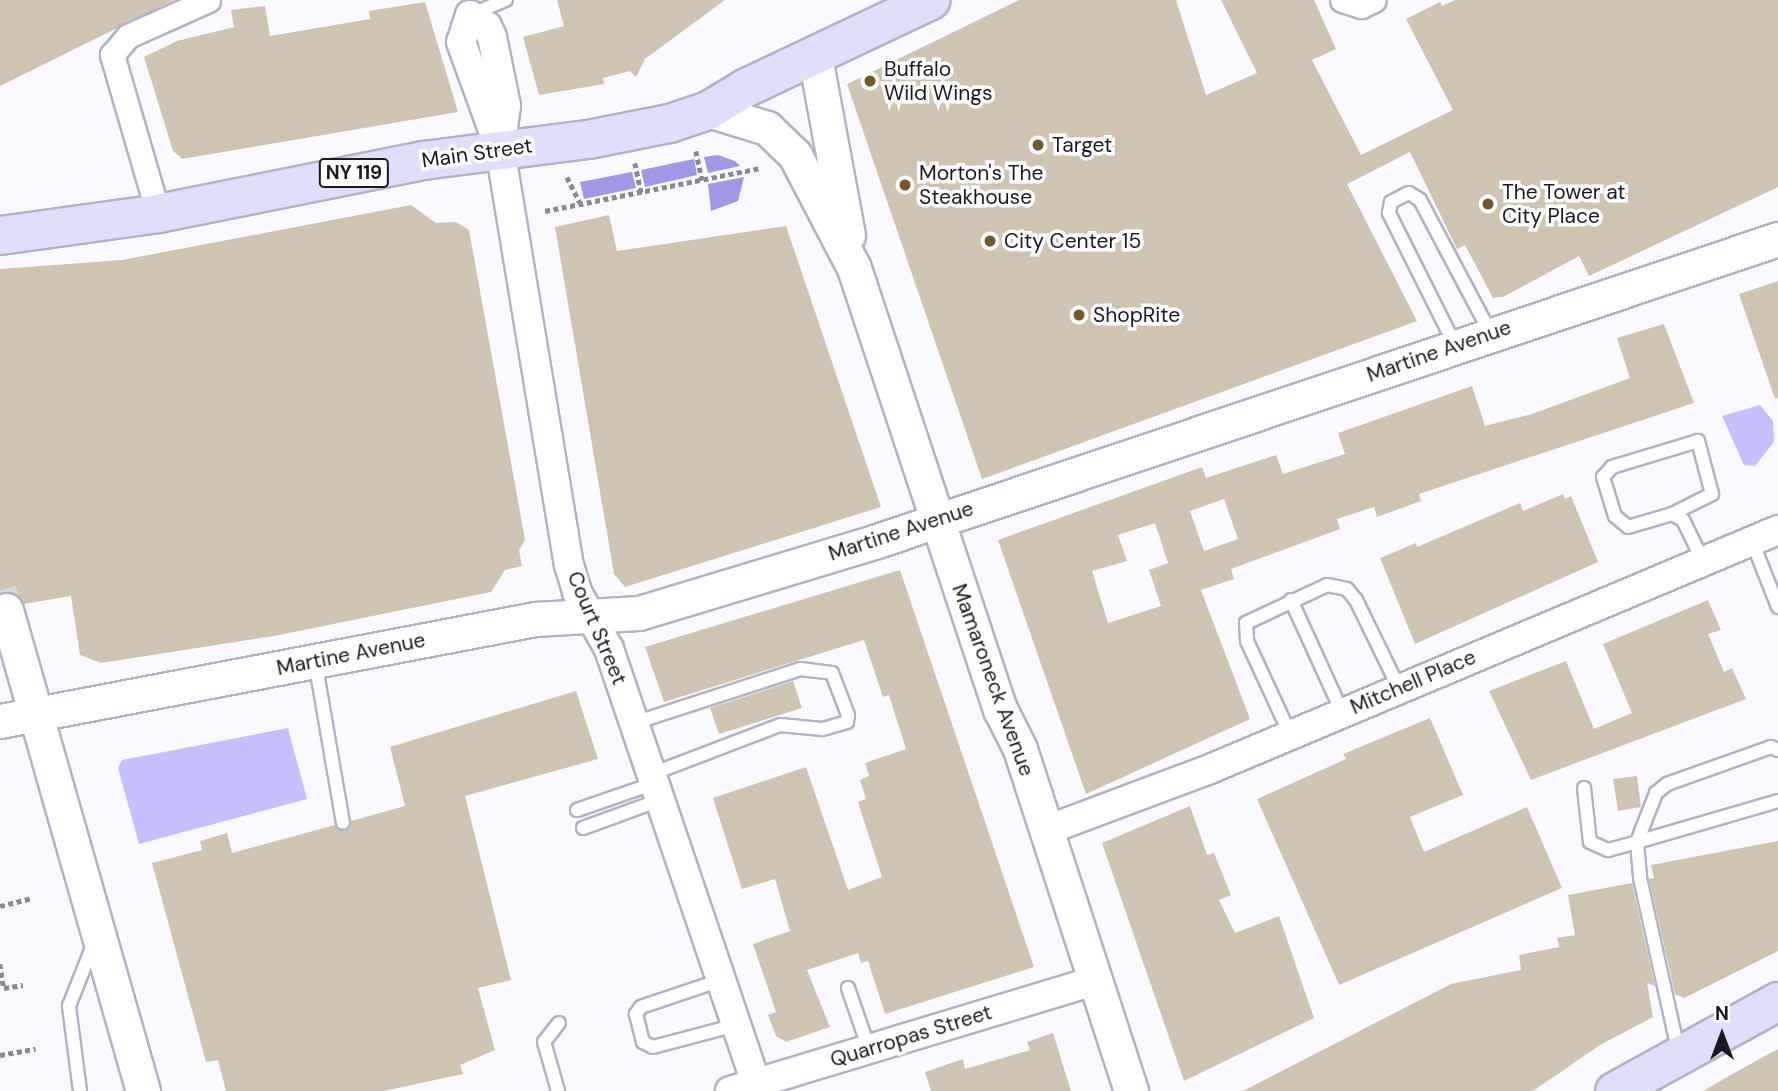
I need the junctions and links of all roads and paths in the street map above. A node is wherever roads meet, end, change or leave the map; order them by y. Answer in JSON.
{"nodes":[{"id":1,"x":208,"y":0,"type":"edge"},
{"id":2,"x":506,"y":0,"type":"edge"},
{"id":3,"x":1342,"y":0,"type":"edge"},
{"id":4,"x":1374,"y":0,"type":"edge"},
{"id":5,"x":911,"y":4,"type":"edge"},
{"id":6,"x":467,"y":7,"type":"edge"},
{"id":7,"x":815,"y":58,"type":"junction"},
{"id":8,"x":708,"y":110,"type":"junction"},
{"id":9,"x":500,"y":149,"type":"junction"},
{"id":10,"x":695,"y":151,"type":"dead end"},
{"id":11,"x":635,"y":163,"type":"dead end"},
{"id":12,"x":760,"y":168,"type":"dead end"},
{"id":13,"x":567,"y":177,"type":"dead end"},
{"id":14,"x":702,"y":180,"type":"junction"},
{"id":15,"x":640,"y":192,"type":"junction"},
{"id":16,"x":581,"y":204,"type":"junction"},
{"id":17,"x":545,"y":211,"type":"dead end"},
{"id":18,"x":158,"y":213,"type":"junction"},
{"id":19,"x":0,"y":235,"type":"edge"},
{"id":20,"x":1778,"y":239,"type":"edge"},
{"id":21,"x":854,"y":268,"type":"junction"},
{"id":22,"x":1491,"y":333,"type":"junction"},
{"id":23,"x":1455,"y":346,"type":"junction"},
{"id":24,"x":1672,"y":514,"type":"junction"},
{"id":25,"x":937,"y":520,"type":"junction"},
{"id":26,"x":1778,"y":530,"type":"edge"},
{"id":27,"x":1752,"y":541,"type":"junction"},
{"id":28,"x":1703,"y":561,"type":"junction"},
{"id":29,"x":1291,"y":600,"type":"junction"},
{"id":30,"x":1778,"y":607,"type":"edge"},
{"id":31,"x":6,"y":610,"type":"dead end"},
{"id":32,"x":590,"y":616,"type":"junction"},
{"id":33,"x":315,"y":662,"type":"junction"},
{"id":34,"x":1399,"y":688,"type":"junction"},
{"id":35,"x":1342,"y":712,"type":"junction"},
{"id":36,"x":36,"y":713,"type":"junction"},
{"id":37,"x":0,"y":721,"type":"edge"},
{"id":38,"x":634,"y":723,"type":"junction"},
{"id":39,"x":1290,"y":734,"type":"junction"},
{"id":40,"x":1778,"y":750,"type":"edge"},
{"id":41,"x":655,"y":786,"type":"junction"},
{"id":42,"x":1584,"y":788,"type":"dead end"},
{"id":43,"x":1778,"y":801,"type":"edge"},
{"id":44,"x":577,"y":810,"type":"dead end"},
{"id":45,"x":343,"y":823,"type":"dead end"},
{"id":46,"x":583,"y":828,"type":"dead end"},
{"id":47,"x":1047,"y":830,"type":"junction"},
{"id":48,"x":1637,"y":842,"type":"junction"},
{"id":49,"x":31,"y":898,"type":"dead end"},
{"id":50,"x":0,"y":906,"type":"edge"},
{"id":51,"x":98,"y":935,"type":"junction"},
{"id":52,"x":0,"y":964,"type":"edge"},
{"id":53,"x":721,"y":980,"type":"junction"},
{"id":54,"x":1092,"y":982,"type":"junction"},
{"id":55,"x":23,"y":985,"type":"dead end"},
{"id":56,"x":848,"y":988,"type":"dead end"},
{"id":57,"x":1,"y":990,"type":"edge"},
{"id":58,"x":1778,"y":1001,"type":"edge"},
{"id":59,"x":559,"y":1023,"type":"dead end"},
{"id":60,"x":736,"y":1025,"type":"junction"},
{"id":61,"x":35,"y":1049,"type":"dead end"},
{"id":62,"x":869,"y":1049,"type":"junction"},
{"id":63,"x":1679,"y":1054,"type":"junction"},
{"id":64,"x":0,"y":1055,"type":"edge"},
{"id":65,"x":748,"y":1088,"type":"edge"},
{"id":66,"x":80,"y":1091,"type":"edge"},
{"id":67,"x":143,"y":1091,"type":"edge"},
{"id":68,"x":558,"y":1091,"type":"edge"},
{"id":69,"x":1131,"y":1091,"type":"edge"},
{"id":70,"x":1614,"y":1091,"type":"edge"}],
"edges":[{"from":1,"to":18,"type":"street"},
{"from":2,"to":6,"type":"lane"},
{"from":3,"to":4,"type":"street"},
{"from":5,"to":7,"type":"main road","name":"Main Street","number":"NY 119"},
{"from":6,"to":9,"type":"street","name":"Court Street"},
{"from":7,"to":8,"type":"main road","name":"Main Street","number":"NY 119"},
{"from":7,"to":21,"type":"main road","name":"Mamaroneck Avenue"},
{"from":8,"to":9,"type":"main road","name":"Main Street","number":"NY 119"},
{"from":8,"to":21,"type":"main road","name":"Mamaroneck Avenue"},
{"from":9,"to":18,"type":"main road","name":"Main Street","number":"NY 119"},
{"from":9,"to":32,"type":"street","name":"Court Street"},
{"from":10,"to":14,"type":"path"},
{"from":11,"to":15,"type":"path"},
{"from":12,"to":14,"type":"path"},
{"from":13,"to":16,"type":"path"},
{"from":14,"to":15,"type":"path"},
{"from":15,"to":16,"type":"path"},
{"from":16,"to":17,"type":"path"},
{"from":18,"to":19,"type":"main road","name":"Main Street","number":"NY 119"},
{"from":20,"to":22,"type":"main road","name":"Martine Avenue"},
{"from":21,"to":25,"type":"main road","name":"Mamaroneck Avenue"},
{"from":22,"to":23,"type":"main road","name":"Martine Avenue"},
{"from":22,"to":23,"type":"lane"},
{"from":23,"to":25,"type":"main road","name":"Martine Avenue"},
{"from":24,"to":24,"type":"lane"},
{"from":24,"to":28,"type":"lane"},
{"from":25,"to":32,"type":"main road","name":"Martine Avenue"},
{"from":25,"to":47,"type":"main road","name":"Mamaroneck Avenue"},
{"from":26,"to":27,"type":"street","name":"Mitchell Place"},
{"from":27,"to":28,"type":"street","name":"Mitchell Place"},
{"from":27,"to":30,"type":"lane"},
{"from":28,"to":34,"type":"street","name":"Mitchell Place"},
{"from":29,"to":34,"type":"lane"},
{"from":29,"to":35,"type":"lane"},
{"from":29,"to":39,"type":"lane"},
{"from":31,"to":36,"type":"main road"},
{"from":32,"to":33,"type":"main road","name":"Martine Avenue"},
{"from":32,"to":38,"type":"street","name":"Court Street"},
{"from":33,"to":36,"type":"main road","name":"Martine Avenue"},
{"from":33,"to":45,"type":"lane"},
{"from":34,"to":35,"type":"street","name":"Mitchell Place"},
{"from":35,"to":39,"type":"street","name":"Mitchell Place"},
{"from":36,"to":37,"type":"main road","name":"Martine Avenue"},
{"from":36,"to":51,"type":"main road"},
{"from":38,"to":41,"type":"street","name":"Court Street"},
{"from":38,"to":41,"type":"lane"},
{"from":39,"to":47,"type":"street","name":"Mitchell Place"},
{"from":40,"to":48,"type":"lane"},
{"from":41,"to":44,"type":"lane"},
{"from":41,"to":46,"type":"lane"},
{"from":41,"to":53,"type":"street","name":"Court Street"},
{"from":42,"to":48,"type":"lane"},
{"from":43,"to":48,"type":"lane"},
{"from":47,"to":54,"type":"main road","name":"Mamaroneck Avenue"},
{"from":48,"to":63,"type":"lane"},
{"from":49,"to":50,"type":"path"},
{"from":51,"to":66,"type":"lane"},
{"from":51,"to":67,"type":"main road"},
{"from":52,"to":57,"type":"path"},
{"from":53,"to":60,"type":"street","name":"Court Street"},
{"from":53,"to":60,"type":"lane"},
{"from":54,"to":62,"type":"street","name":"Quarropas Street"},
{"from":54,"to":69,"type":"main road","name":"Mamaroneck Avenue"},
{"from":55,"to":57,"type":"path"},
{"from":56,"to":62,"type":"lane"},
{"from":58,"to":63,"type":"main road"},
{"from":59,"to":68,"type":"lane"},
{"from":60,"to":65,"type":"street","name":"Court Street"},
{"from":61,"to":64,"type":"path"},
{"from":62,"to":65,"type":"street","name":"Quarropas Street"},
{"from":63,"to":70,"type":"main road"}]}
